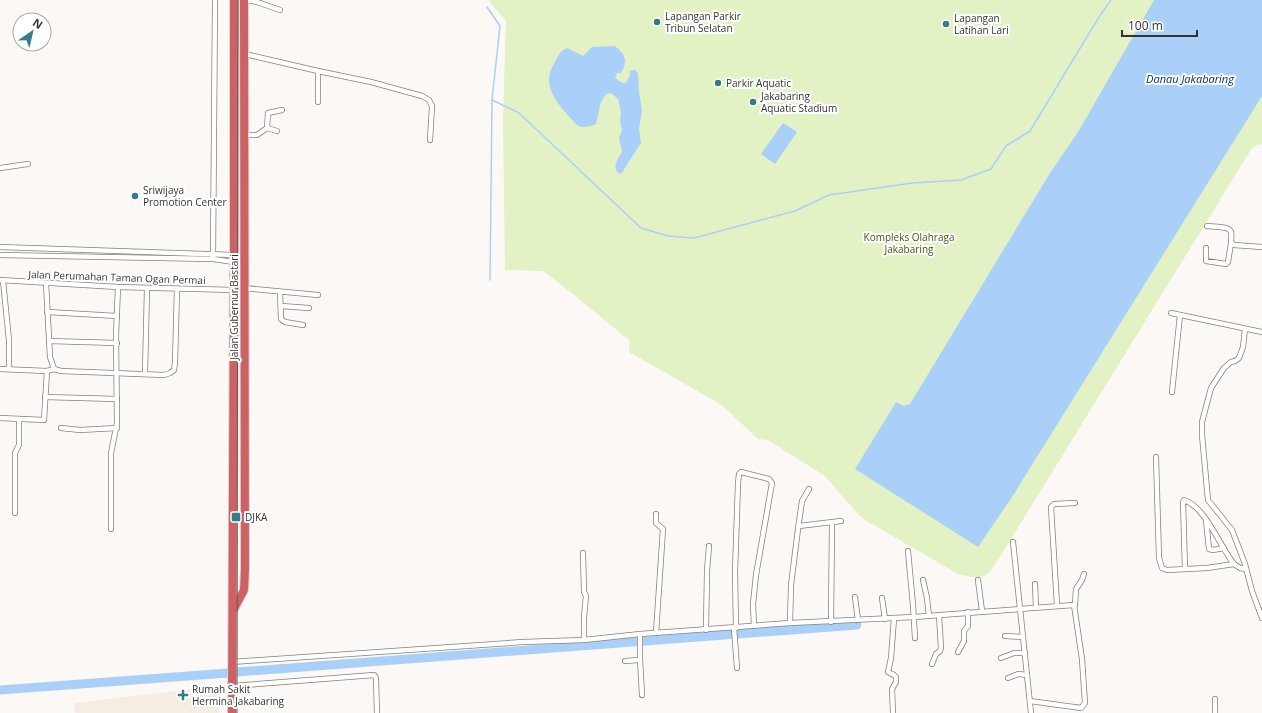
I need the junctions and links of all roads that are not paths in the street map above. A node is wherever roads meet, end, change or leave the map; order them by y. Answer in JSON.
{"nodes":[{"id":1,"x":214,"y":0,"type":"edge"},
{"id":2,"x":234,"y":0,"type":"edge"},
{"id":3,"x":245,"y":0,"type":"edge"},
{"id":4,"x":280,"y":10,"type":"dead end"},
{"id":5,"x":245,"y":54,"type":"junction"},
{"id":6,"x":318,"y":71,"type":"junction"},
{"id":7,"x":318,"y":102,"type":"dead end"},
{"id":8,"x":282,"y":110,"type":"dead end"},
{"id":9,"x":267,"y":128,"type":"junction"},
{"id":10,"x":277,"y":131,"type":"dead end"},
{"id":11,"x":244,"y":135,"type":"junction"},
{"id":12,"x":430,"y":140,"type":"dead end"},
{"id":13,"x":28,"y":164,"type":"dead end"},
{"id":14,"x":0,"y":168,"type":"edge"},
{"id":15,"x":1207,"y":226,"type":"dead end"},
{"id":16,"x":1231,"y":244,"type":"junction"},
{"id":17,"x":0,"y":247,"type":"edge"},
{"id":18,"x":1206,"y":248,"type":"dead end"},
{"id":19,"x":1262,"y":248,"type":"edge"},
{"id":20,"x":0,"y":255,"type":"edge"},
{"id":21,"x":213,"y":257,"type":"junction"},
{"id":22,"x":231,"y":258,"type":"junction"},
{"id":23,"x":2,"y":281,"type":"edge"},
{"id":24,"x":46,"y":283,"type":"junction"},
{"id":25,"x":118,"y":287,"type":"junction"},
{"id":26,"x":147,"y":288,"type":"junction"},
{"id":27,"x":244,"y":288,"type":"junction"},
{"id":28,"x":177,"y":289,"type":"junction"},
{"id":29,"x":234,"y":290,"type":"junction"},
{"id":30,"x":280,"y":292,"type":"junction"},
{"id":31,"x":318,"y":295,"type":"dead end"},
{"id":32,"x":281,"y":306,"type":"junction"},
{"id":33,"x":309,"y":308,"type":"dead end"},
{"id":34,"x":47,"y":312,"type":"junction"},
{"id":35,"x":1171,"y":313,"type":"dead end"},
{"id":36,"x":1180,"y":315,"type":"junction"},
{"id":37,"x":117,"y":316,"type":"junction"},
{"id":38,"x":303,"y":325,"type":"dead end"},
{"id":39,"x":1245,"y":329,"type":"junction"},
{"id":40,"x":1262,"y":332,"type":"edge"},
{"id":41,"x":49,"y":340,"type":"junction"},
{"id":42,"x":116,"y":343,"type":"junction"},
{"id":43,"x":0,"y":369,"type":"edge"},
{"id":44,"x":9,"y":369,"type":"junction"},
{"id":45,"x":54,"y":369,"type":"junction"},
{"id":46,"x":47,"y":372,"type":"junction"},
{"id":47,"x":117,"y":372,"type":"junction"},
{"id":48,"x":145,"y":374,"type":"junction"},
{"id":49,"x":1172,"y":392,"type":"dead end"},
{"id":50,"x":45,"y":397,"type":"junction"},
{"id":51,"x":117,"y":399,"type":"junction"},
{"id":52,"x":0,"y":418,"type":"edge"},
{"id":53,"x":19,"y":419,"type":"junction"},
{"id":54,"x":61,"y":428,"type":"dead end"},
{"id":55,"x":116,"y":428,"type":"junction"},
{"id":56,"x":233,"y":430,"type":"junction"},
{"id":57,"x":243,"y":432,"type":"junction"},
{"id":58,"x":1156,"y":457,"type":"dead end"},
{"id":59,"x":809,"y":489,"type":"dead end"},
{"id":60,"x":1075,"y":503,"type":"dead end"},
{"id":61,"x":15,"y":513,"type":"dead end"},
{"id":62,"x":656,"y":514,"type":"dead end"},
{"id":63,"x":1206,"y":520,"type":"junction"},
{"id":64,"x":841,"y":521,"type":"dead end"},
{"id":65,"x":832,"y":523,"type":"junction"},
{"id":66,"x":798,"y":526,"type":"junction"},
{"id":67,"x":111,"y":529,"type":"dead end"},
{"id":68,"x":1013,"y":542,"type":"dead end"},
{"id":69,"x":708,"y":546,"type":"dead end"},
{"id":70,"x":1224,"y":548,"type":"junction"},
{"id":71,"x":908,"y":550,"type":"dead end"},
{"id":72,"x":583,"y":553,"type":"dead end"},
{"id":73,"x":1234,"y":564,"type":"junction"},
{"id":74,"x":1185,"y":569,"type":"junction"},
{"id":75,"x":1246,"y":569,"type":"junction"},
{"id":76,"x":1084,"y":574,"type":"dead end"},
{"id":77,"x":923,"y":580,"type":"dead end"},
{"id":78,"x":978,"y":580,"type":"dead end"},
{"id":79,"x":1035,"y":584,"type":"dead end"},
{"id":80,"x":855,"y":597,"type":"dead end"},
{"id":81,"x":882,"y":598,"type":"dead end"},
{"id":82,"x":1057,"y":602,"type":"junction"},
{"id":83,"x":1075,"y":605,"type":"dead end"},
{"id":84,"x":1036,"y":606,"type":"junction"},
{"id":85,"x":1020,"y":608,"type":"junction"},
{"id":86,"x":982,"y":611,"type":"junction"},
{"id":87,"x":233,"y":612,"type":"junction"},
{"id":88,"x":968,"y":612,"type":"junction"},
{"id":89,"x":939,"y":615,"type":"junction"},
{"id":90,"x":929,"y":616,"type":"junction"},
{"id":91,"x":914,"y":617,"type":"junction"},
{"id":92,"x":894,"y":618,"type":"junction"},
{"id":93,"x":1262,"y":618,"type":"edge"},
{"id":94,"x":885,"y":619,"type":"junction"},
{"id":95,"x":858,"y":620,"type":"junction"},
{"id":96,"x":831,"y":622,"type":"junction"},
{"id":97,"x":790,"y":623,"type":"junction"},
{"id":98,"x":754,"y":626,"type":"junction"},
{"id":99,"x":735,"y":628,"type":"junction"},
{"id":100,"x":706,"y":630,"type":"junction"},
{"id":101,"x":656,"y":633,"type":"junction"},
{"id":102,"x":640,"y":634,"type":"junction"},
{"id":103,"x":1004,"y":636,"type":"dead end"},
{"id":104,"x":1023,"y":637,"type":"junction"},
{"id":105,"x":915,"y":638,"type":"dead end"},
{"id":106,"x":584,"y":640,"type":"junction"},
{"id":107,"x":958,"y":652,"type":"dead end"},
{"id":108,"x":1025,"y":653,"type":"junction"},
{"id":109,"x":1001,"y":658,"type":"dead end"},
{"id":110,"x":640,"y":659,"type":"junction"},
{"id":111,"x":625,"y":661,"type":"dead end"},
{"id":112,"x":232,"y":662,"type":"junction"},
{"id":113,"x":932,"y":664,"type":"dead end"},
{"id":114,"x":737,"y":668,"type":"dead end"},
{"id":115,"x":1027,"y":675,"type":"junction"},
{"id":116,"x":1008,"y":678,"type":"dead end"},
{"id":117,"x":233,"y":686,"type":"junction"},
{"id":118,"x":642,"y":695,"type":"dead end"},
{"id":119,"x":1215,"y":699,"type":"dead end"},
{"id":120,"x":1030,"y":701,"type":"junction"},
{"id":121,"x":232,"y":713,"type":"edge"},
{"id":122,"x":377,"y":713,"type":"edge"},
{"id":123,"x":893,"y":713,"type":"edge"},
{"id":124,"x":1031,"y":713,"type":"edge"},
{"id":125,"x":1216,"y":713,"type":"edge"}],
"edges":[{"from":1,"to":21,"type":"street"},
{"from":2,"to":22,"type":"highway","name":"Jalan Gubernur Bastari"},
{"from":3,"to":4,"type":"street"},
{"from":3,"to":5,"type":"highway","name":"Jalan Gubernur Bastari"},
{"from":5,"to":6,"type":"street"},
{"from":5,"to":11,"type":"highway","name":"Jalan Gubernur Bastari"},
{"from":6,"to":7,"type":"street"},
{"from":6,"to":12,"type":"street"},
{"from":8,"to":9,"type":"street"},
{"from":9,"to":10,"type":"street"},
{"from":9,"to":11,"type":"street"},
{"from":11,"to":27,"type":"highway","name":"Jalan Gubernur Bastari"},
{"from":13,"to":14,"type":"street"},
{"from":15,"to":16,"type":"street"},
{"from":16,"to":18,"type":"street"},
{"from":16,"to":19,"type":"street"},
{"from":17,"to":21,"type":"street"},
{"from":20,"to":21,"type":"street"},
{"from":21,"to":22,"type":"street"},
{"from":22,"to":29,"type":"highway","name":"Jalan Gubernur Bastari"},
{"from":23,"to":24,"type":"street","name":"Jalan Perumahan Taman Ogan Permai"},
{"from":23,"to":44,"type":"street"},
{"from":24,"to":25,"type":"street","name":"Jalan Perumahan Taman Ogan Permai"},
{"from":24,"to":34,"type":"street"},
{"from":25,"to":26,"type":"street","name":"Jalan Perumahan Taman Ogan Permai"},
{"from":25,"to":37,"type":"street"},
{"from":26,"to":28,"type":"street","name":"Jalan Perumahan Taman Ogan Permai"},
{"from":26,"to":48,"type":"street"},
{"from":27,"to":30,"type":"street"},
{"from":27,"to":57,"type":"highway","name":"Jalan Gubernur Bastari"},
{"from":28,"to":29,"type":"street","name":"Jalan Perumahan Taman Ogan Permai"},
{"from":28,"to":48,"type":"street"},
{"from":29,"to":56,"type":"highway","name":"Jalan Gubernur Bastari"},
{"from":30,"to":31,"type":"street"},
{"from":30,"to":32,"type":"street"},
{"from":32,"to":33,"type":"street"},
{"from":32,"to":38,"type":"street"},
{"from":34,"to":37,"type":"street"},
{"from":34,"to":41,"type":"street"},
{"from":35,"to":36,"type":"street"},
{"from":36,"to":39,"type":"street"},
{"from":36,"to":49,"type":"street"},
{"from":37,"to":42,"type":"street"},
{"from":39,"to":40,"type":"street"},
{"from":39,"to":75,"type":"street"},
{"from":41,"to":42,"type":"street"},
{"from":41,"to":45,"type":"street"},
{"from":42,"to":47,"type":"street"},
{"from":43,"to":44,"type":"street"},
{"from":44,"to":46,"type":"street"},
{"from":45,"to":46,"type":"street"},
{"from":45,"to":47,"type":"street"},
{"from":46,"to":50,"type":"street"},
{"from":47,"to":48,"type":"street"},
{"from":47,"to":51,"type":"street"},
{"from":50,"to":51,"type":"street"},
{"from":50,"to":53,"type":"street"},
{"from":51,"to":55,"type":"street"},
{"from":52,"to":53,"type":"street"},
{"from":53,"to":61,"type":"street"},
{"from":54,"to":55,"type":"street"},
{"from":55,"to":67,"type":"street"},
{"from":56,"to":57,"type":"highway"},
{"from":56,"to":87,"type":"highway","name":"Jalan Gubernur Bastari"},
{"from":57,"to":87,"type":"highway","name":"Jalan Gubernur Bastari"},
{"from":58,"to":74,"type":"street"},
{"from":59,"to":66,"type":"street"},
{"from":60,"to":82,"type":"street"},
{"from":62,"to":101,"type":"street"},
{"from":63,"to":70,"type":"street"},
{"from":63,"to":70,"type":"street"},
{"from":63,"to":74,"type":"street"},
{"from":64,"to":65,"type":"street"},
{"from":65,"to":66,"type":"street"},
{"from":65,"to":96,"type":"street"},
{"from":66,"to":97,"type":"street"},
{"from":68,"to":85,"type":"street"},
{"from":69,"to":100,"type":"street"},
{"from":70,"to":73,"type":"street"},
{"from":71,"to":91,"type":"street"},
{"from":72,"to":106,"type":"street"},
{"from":73,"to":74,"type":"street"},
{"from":73,"to":75,"type":"street"},
{"from":75,"to":93,"type":"street"},
{"from":76,"to":83,"type":"street"},
{"from":77,"to":90,"type":"street"},
{"from":78,"to":86,"type":"street"},
{"from":79,"to":84,"type":"street"},
{"from":80,"to":95,"type":"street"},
{"from":81,"to":94,"type":"street"},
{"from":82,"to":84,"type":"street"},
{"from":82,"to":120,"type":"street"},
{"from":84,"to":85,"type":"street"},
{"from":85,"to":86,"type":"street"},
{"from":85,"to":104,"type":"street"},
{"from":86,"to":88,"type":"street"},
{"from":87,"to":112,"type":"highway","name":"Jalan Gubernur Bastari"},
{"from":88,"to":89,"type":"street"},
{"from":88,"to":107,"type":"street"},
{"from":89,"to":90,"type":"street"},
{"from":89,"to":113,"type":"street"},
{"from":90,"to":91,"type":"street"},
{"from":91,"to":92,"type":"street"},
{"from":91,"to":105,"type":"street"},
{"from":92,"to":94,"type":"street"},
{"from":92,"to":123,"type":"street"},
{"from":94,"to":95,"type":"street"},
{"from":95,"to":96,"type":"street"},
{"from":96,"to":97,"type":"street"},
{"from":97,"to":98,"type":"street"},
{"from":98,"to":99,"type":"street"},
{"from":98,"to":99,"type":"street"},
{"from":99,"to":100,"type":"street"},
{"from":99,"to":114,"type":"street"},
{"from":100,"to":101,"type":"street"},
{"from":101,"to":102,"type":"street"},
{"from":102,"to":106,"type":"street"},
{"from":102,"to":110,"type":"street"},
{"from":103,"to":104,"type":"street"},
{"from":104,"to":108,"type":"street"},
{"from":106,"to":112,"type":"street"},
{"from":108,"to":109,"type":"street"},
{"from":108,"to":115,"type":"street"},
{"from":110,"to":111,"type":"street"},
{"from":110,"to":118,"type":"street"},
{"from":112,"to":117,"type":"highway","name":"Jalan Gubernur Bastari"},
{"from":115,"to":116,"type":"street"},
{"from":115,"to":120,"type":"street"},
{"from":117,"to":121,"type":"highway","name":"Jalan Gubernur Bastari"},
{"from":117,"to":122,"type":"street"},
{"from":119,"to":125,"type":"street"},
{"from":120,"to":124,"type":"street"}]}
